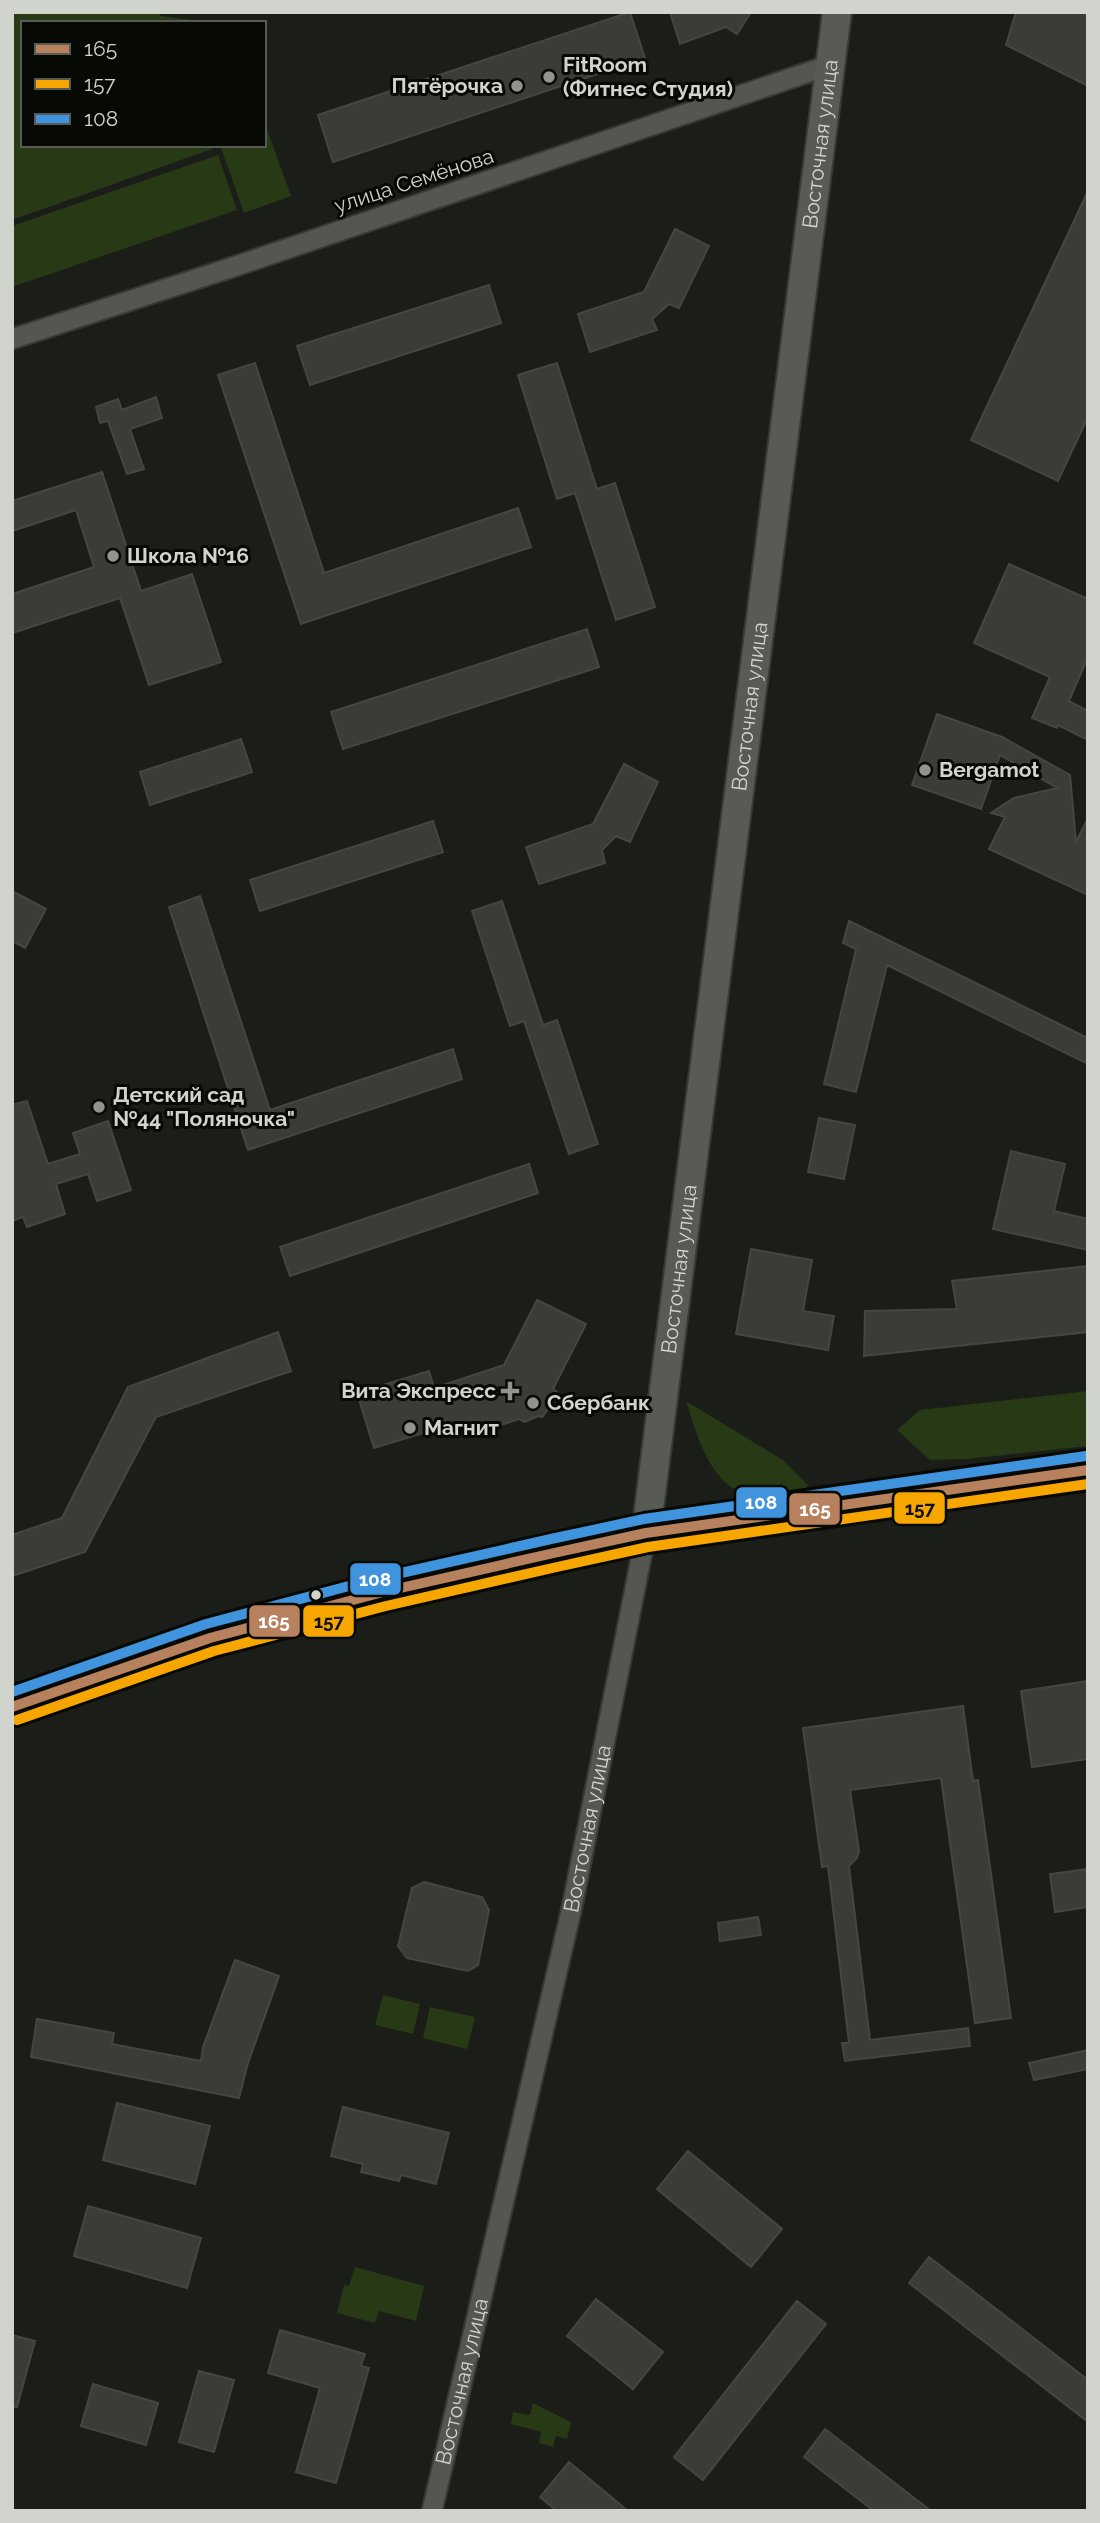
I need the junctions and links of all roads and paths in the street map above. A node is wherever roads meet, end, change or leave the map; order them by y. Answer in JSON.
{"nodes":[{"id":1,"x":837,"y":12,"type":"edge"},
{"id":2,"x":830,"y":65,"type":"junction"},
{"id":3,"x":12,"y":339,"type":"edge"},
{"id":4,"x":1088,"y":1470,"type":"edge"},
{"id":5,"x":646,"y":1533,"type":"junction"},
{"id":6,"x":12,"y":1707,"type":"edge"},
{"id":7,"x":432,"y":2511,"type":"edge"}],
"edges":[{"from":1,"to":2,"type":"main road","name":"Восточная улица"},
{"from":2,"to":3,"type":"street","name":"улица Семёнова"},
{"from":2,"to":5,"type":"main road","name":"Восточная улица"},
{"from":4,"to":5,"type":"main road"},
{"from":5,"to":6,"type":"main road"},
{"from":5,"to":7,"type":"street","name":"Восточная улица"}]}
